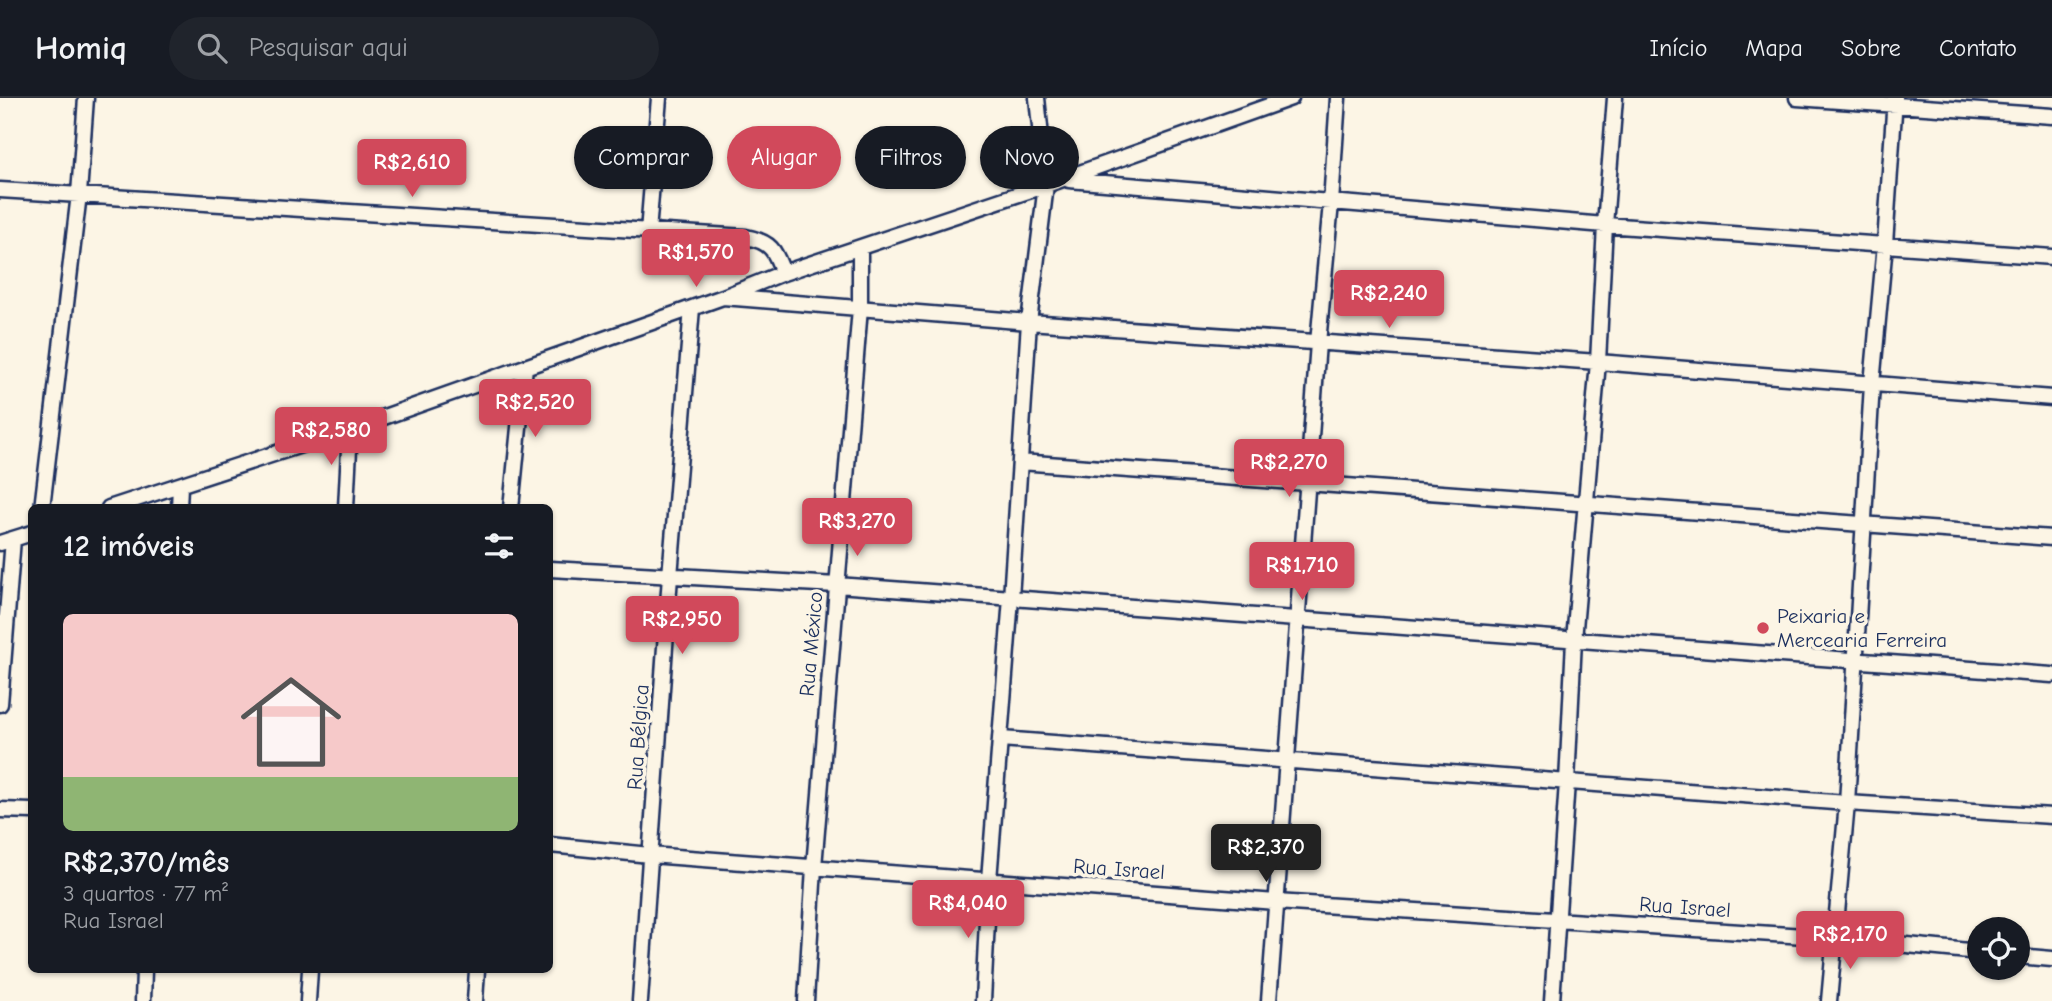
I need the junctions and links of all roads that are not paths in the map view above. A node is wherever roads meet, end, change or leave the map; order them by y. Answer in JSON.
{"nodes":[{"id":1,"x":86,"y":98,"type":"edge"},
{"id":2,"x":659,"y":98,"type":"edge"},
{"id":3,"x":1037,"y":98,"type":"edge"},
{"id":4,"x":1292,"y":98,"type":"edge"},
{"id":5,"x":1338,"y":98,"type":"edge"},
{"id":6,"x":1615,"y":98,"type":"edge"},
{"id":7,"x":1797,"y":98,"type":"edge"},
{"id":8,"x":1894,"y":101,"type":"edge"},
{"id":9,"x":2052,"y":116,"type":"edge"},
{"id":10,"x":1040,"y":126,"type":"edge"},
{"id":11,"x":1079,"y":173,"type":"edge"},
{"id":12,"x":1079,"y":180,"type":"edge"},
{"id":13,"x":1034,"y":189,"type":"edge"},
{"id":14,"x":1046,"y":189,"type":"edge"},
{"id":15,"x":0,"y":190,"type":"edge"},
{"id":16,"x":79,"y":194,"type":"junction"},
{"id":17,"x":1331,"y":203,"type":"junction"},
{"id":18,"x":1605,"y":225,"type":"junction"},
{"id":19,"x":649,"y":232,"type":"junction"},
{"id":20,"x":1885,"y":244,"type":"junction"},
{"id":21,"x":860,"y":249,"type":"junction"},
{"id":22,"x":2052,"y":257,"type":"edge"},
{"id":23,"x":783,"y":273,"type":"junction"},
{"id":24,"x":723,"y":298,"type":"junction"},
{"id":25,"x":692,"y":308,"type":"junction"},
{"id":26,"x":860,"y":308,"type":"junction"},
{"id":27,"x":1029,"y":322,"type":"junction"},
{"id":28,"x":1318,"y":343,"type":"junction"},
{"id":29,"x":1598,"y":362,"type":"junction"},
{"id":30,"x":525,"y":367,"type":"junction"},
{"id":31,"x":1872,"y":384,"type":"junction"},
{"id":32,"x":2052,"y":398,"type":"edge"},
{"id":33,"x":351,"y":429,"type":"junction"},
{"id":34,"x":1020,"y":461,"type":"junction"},
{"id":35,"x":1307,"y":484,"type":"junction"},
{"id":36,"x":180,"y":486,"type":"junction"},
{"id":37,"x":1585,"y":503,"type":"junction"},
{"id":38,"x":42,"y":504,"type":"edge"},
{"id":39,"x":122,"y":504,"type":"edge"},
{"id":40,"x":179,"y":504,"type":"edge"},
{"id":41,"x":346,"y":504,"type":"edge"},
{"id":42,"x":511,"y":504,"type":"edge"},
{"id":43,"x":1864,"y":523,"type":"junction"},
{"id":44,"x":28,"y":534,"type":"edge"},
{"id":45,"x":2052,"y":538,"type":"edge"},
{"id":46,"x":7,"y":541,"type":"edge"},
{"id":47,"x":553,"y":569,"type":"edge"},
{"id":48,"x":670,"y":576,"type":"junction"},
{"id":49,"x":837,"y":585,"type":"junction"},
{"id":50,"x":1012,"y":598,"type":"junction"},
{"id":51,"x":1298,"y":620,"type":"junction"},
{"id":52,"x":1573,"y":640,"type":"junction"},
{"id":53,"x":1856,"y":661,"type":"junction"},
{"id":54,"x":2052,"y":675,"type":"edge"},
{"id":55,"x":0,"y":704,"type":"edge"},
{"id":56,"x":1001,"y":739,"type":"junction"},
{"id":57,"x":1287,"y":761,"type":"junction"},
{"id":58,"x":1567,"y":782,"type":"junction"},
{"id":59,"x":1847,"y":803,"type":"junction"},
{"id":60,"x":0,"y":810,"type":"edge"},
{"id":61,"x":28,"y":811,"type":"edge"},
{"id":62,"x":2052,"y":816,"type":"edge"},
{"id":63,"x":553,"y":845,"type":"edge"},
{"id":64,"x":650,"y":855,"type":"junction"},
{"id":65,"x":814,"y":867,"type":"junction"},
{"id":66,"x":989,"y":880,"type":"junction"},
{"id":67,"x":1276,"y":902,"type":"junction"},
{"id":68,"x":1557,"y":920,"type":"junction"},
{"id":69,"x":1835,"y":938,"type":"junction"},
{"id":70,"x":1967,"y":951,"type":"edge"},
{"id":71,"x":2030,"y":957,"type":"edge"},
{"id":72,"x":2052,"y":959,"type":"edge"},
{"id":73,"x":144,"y":973,"type":"edge"},
{"id":74,"x":310,"y":973,"type":"edge"},
{"id":75,"x":477,"y":973,"type":"edge"},
{"id":76,"x":143,"y":1001,"type":"edge"},
{"id":77,"x":308,"y":1001,"type":"edge"},
{"id":78,"x":475,"y":1001,"type":"edge"},
{"id":79,"x":640,"y":1001,"type":"edge"},
{"id":80,"x":806,"y":1001,"type":"edge"},
{"id":81,"x":983,"y":1001,"type":"edge"},
{"id":82,"x":1269,"y":1001,"type":"edge"},
{"id":83,"x":1552,"y":1001,"type":"edge"},
{"id":84,"x":1829,"y":1001,"type":"edge"}],
"edges":[{"from":1,"to":16,"type":"street"},
{"from":2,"to":19,"type":"street"},
{"from":3,"to":10,"type":"street"},
{"from":4,"to":11,"type":"street"},
{"from":5,"to":17,"type":"street"},
{"from":6,"to":18,"type":"street"},
{"from":7,"to":8,"type":"street"},
{"from":8,"to":9,"type":"street"},
{"from":8,"to":20,"type":"street"},
{"from":12,"to":17,"type":"street"},
{"from":13,"to":21,"type":"street"},
{"from":14,"to":27,"type":"street"},
{"from":15,"to":16,"type":"street"},
{"from":16,"to":19,"type":"street"},
{"from":16,"to":38,"type":"street"},
{"from":17,"to":18,"type":"street"},
{"from":17,"to":28,"type":"street"},
{"from":18,"to":20,"type":"street"},
{"from":18,"to":29,"type":"street"},
{"from":19,"to":23,"type":"street"},
{"from":20,"to":22,"type":"street"},
{"from":20,"to":31,"type":"street"},
{"from":21,"to":23,"type":"street"},
{"from":21,"to":26,"type":"street","name":"Rua México"},
{"from":23,"to":24,"type":"street"},
{"from":24,"to":25,"type":"street"},
{"from":24,"to":26,"type":"street"},
{"from":25,"to":30,"type":"street"},
{"from":25,"to":48,"type":"street","name":"Rua Bélgica"},
{"from":26,"to":27,"type":"street"},
{"from":26,"to":49,"type":"street","name":"Rua México"},
{"from":27,"to":28,"type":"street"},
{"from":27,"to":34,"type":"street"},
{"from":28,"to":29,"type":"street"},
{"from":28,"to":35,"type":"street"},
{"from":29,"to":31,"type":"street"},
{"from":29,"to":37,"type":"street"},
{"from":30,"to":33,"type":"street"},
{"from":30,"to":42,"type":"street"},
{"from":31,"to":32,"type":"street"},
{"from":31,"to":43,"type":"street"},
{"from":33,"to":36,"type":"street"},
{"from":33,"to":41,"type":"street"},
{"from":34,"to":35,"type":"street"},
{"from":34,"to":50,"type":"street"},
{"from":35,"to":37,"type":"street"},
{"from":35,"to":51,"type":"street"},
{"from":36,"to":39,"type":"street"},
{"from":36,"to":40,"type":"street"},
{"from":37,"to":43,"type":"street"},
{"from":37,"to":52,"type":"street"},
{"from":43,"to":45,"type":"street"},
{"from":43,"to":53,"type":"street"},
{"from":44,"to":46,"type":"street"},
{"from":46,"to":55,"type":"street"},
{"from":47,"to":48,"type":"street"},
{"from":48,"to":49,"type":"street"},
{"from":48,"to":64,"type":"street","name":"Rua Bélgica"},
{"from":49,"to":50,"type":"street"},
{"from":49,"to":65,"type":"street","name":"Rua México"},
{"from":50,"to":51,"type":"street"},
{"from":50,"to":56,"type":"street"},
{"from":51,"to":52,"type":"street"},
{"from":51,"to":57,"type":"street"},
{"from":52,"to":53,"type":"street"},
{"from":52,"to":58,"type":"street"},
{"from":53,"to":54,"type":"street"},
{"from":53,"to":59,"type":"street"},
{"from":56,"to":57,"type":"street"},
{"from":56,"to":66,"type":"street"},
{"from":57,"to":58,"type":"street"},
{"from":57,"to":67,"type":"street"},
{"from":58,"to":59,"type":"street"},
{"from":58,"to":68,"type":"street"},
{"from":59,"to":62,"type":"street"},
{"from":59,"to":69,"type":"street"},
{"from":60,"to":61,"type":"street"},
{"from":63,"to":64,"type":"street","name":"Rua Israel"},
{"from":64,"to":65,"type":"street","name":"Rua Israel"},
{"from":64,"to":79,"type":"street","name":"Rua Bélgica"},
{"from":65,"to":66,"type":"street","name":"Rua Israel"},
{"from":65,"to":80,"type":"street","name":"Rua México"},
{"from":66,"to":67,"type":"street","name":"Rua Israel"},
{"from":66,"to":81,"type":"street"},
{"from":67,"to":68,"type":"street","name":"Rua Israel"},
{"from":67,"to":82,"type":"street"},
{"from":68,"to":69,"type":"street","name":"Rua Israel"},
{"from":68,"to":83,"type":"street"},
{"from":69,"to":70,"type":"street","name":"Rua Israel"},
{"from":69,"to":84,"type":"street"},
{"from":71,"to":72,"type":"street"},
{"from":73,"to":76,"type":"street"},
{"from":74,"to":77,"type":"street"},
{"from":75,"to":78,"type":"street"}]}
